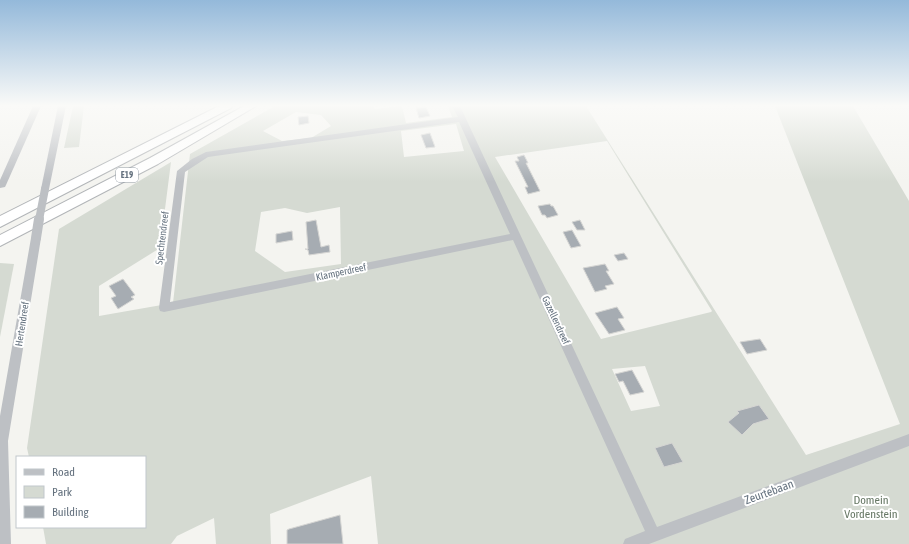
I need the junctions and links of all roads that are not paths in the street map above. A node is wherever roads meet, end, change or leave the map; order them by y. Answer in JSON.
{"nodes":[{"id":1,"x":25,"y":131,"type":"edge"},
{"id":2,"x":57,"y":131,"type":"edge"},
{"id":3,"x":178,"y":131,"type":"edge"},
{"id":4,"x":206,"y":131,"type":"edge"},
{"id":5,"x":374,"y":131,"type":"edge"},
{"id":6,"x":468,"y":131,"type":"edge"},
{"id":7,"x":1,"y":185,"type":"edge"},
{"id":8,"x":0,"y":222,"type":"edge"},
{"id":9,"x":517,"y":236,"type":"junction"},
{"id":10,"x":0,"y":241,"type":"edge"},
{"id":11,"x":164,"y":308,"type":"joint"},
{"id":12,"x":909,"y":440,"type":"edge"},
{"id":13,"x":654,"y":535,"type":"junction"},
{"id":14,"x":4,"y":544,"type":"edge"},
{"id":15,"x":630,"y":544,"type":"edge"}],
"edges":[{"from":1,"to":7,"type":"street"},
{"from":2,"to":14,"type":"street","name":"Hertendreef","bridge":true},
{"from":3,"to":8,"type":"highway","number":"E19"},
{"from":4,"to":10,"type":"highway","number":"E19"},
{"from":5,"to":11,"type":"street","name":"Spechtendreef"},
{"from":6,"to":9,"type":"street","name":"Gazellendreef"},
{"from":9,"to":11,"type":"street","name":"Klamperdreef"},
{"from":9,"to":13,"type":"street","name":"Gazellendreef"},
{"from":12,"to":13,"type":"street","name":"Zeurtebaan"},
{"from":13,"to":15,"type":"street","name":"Zeurtebaan"}]}
